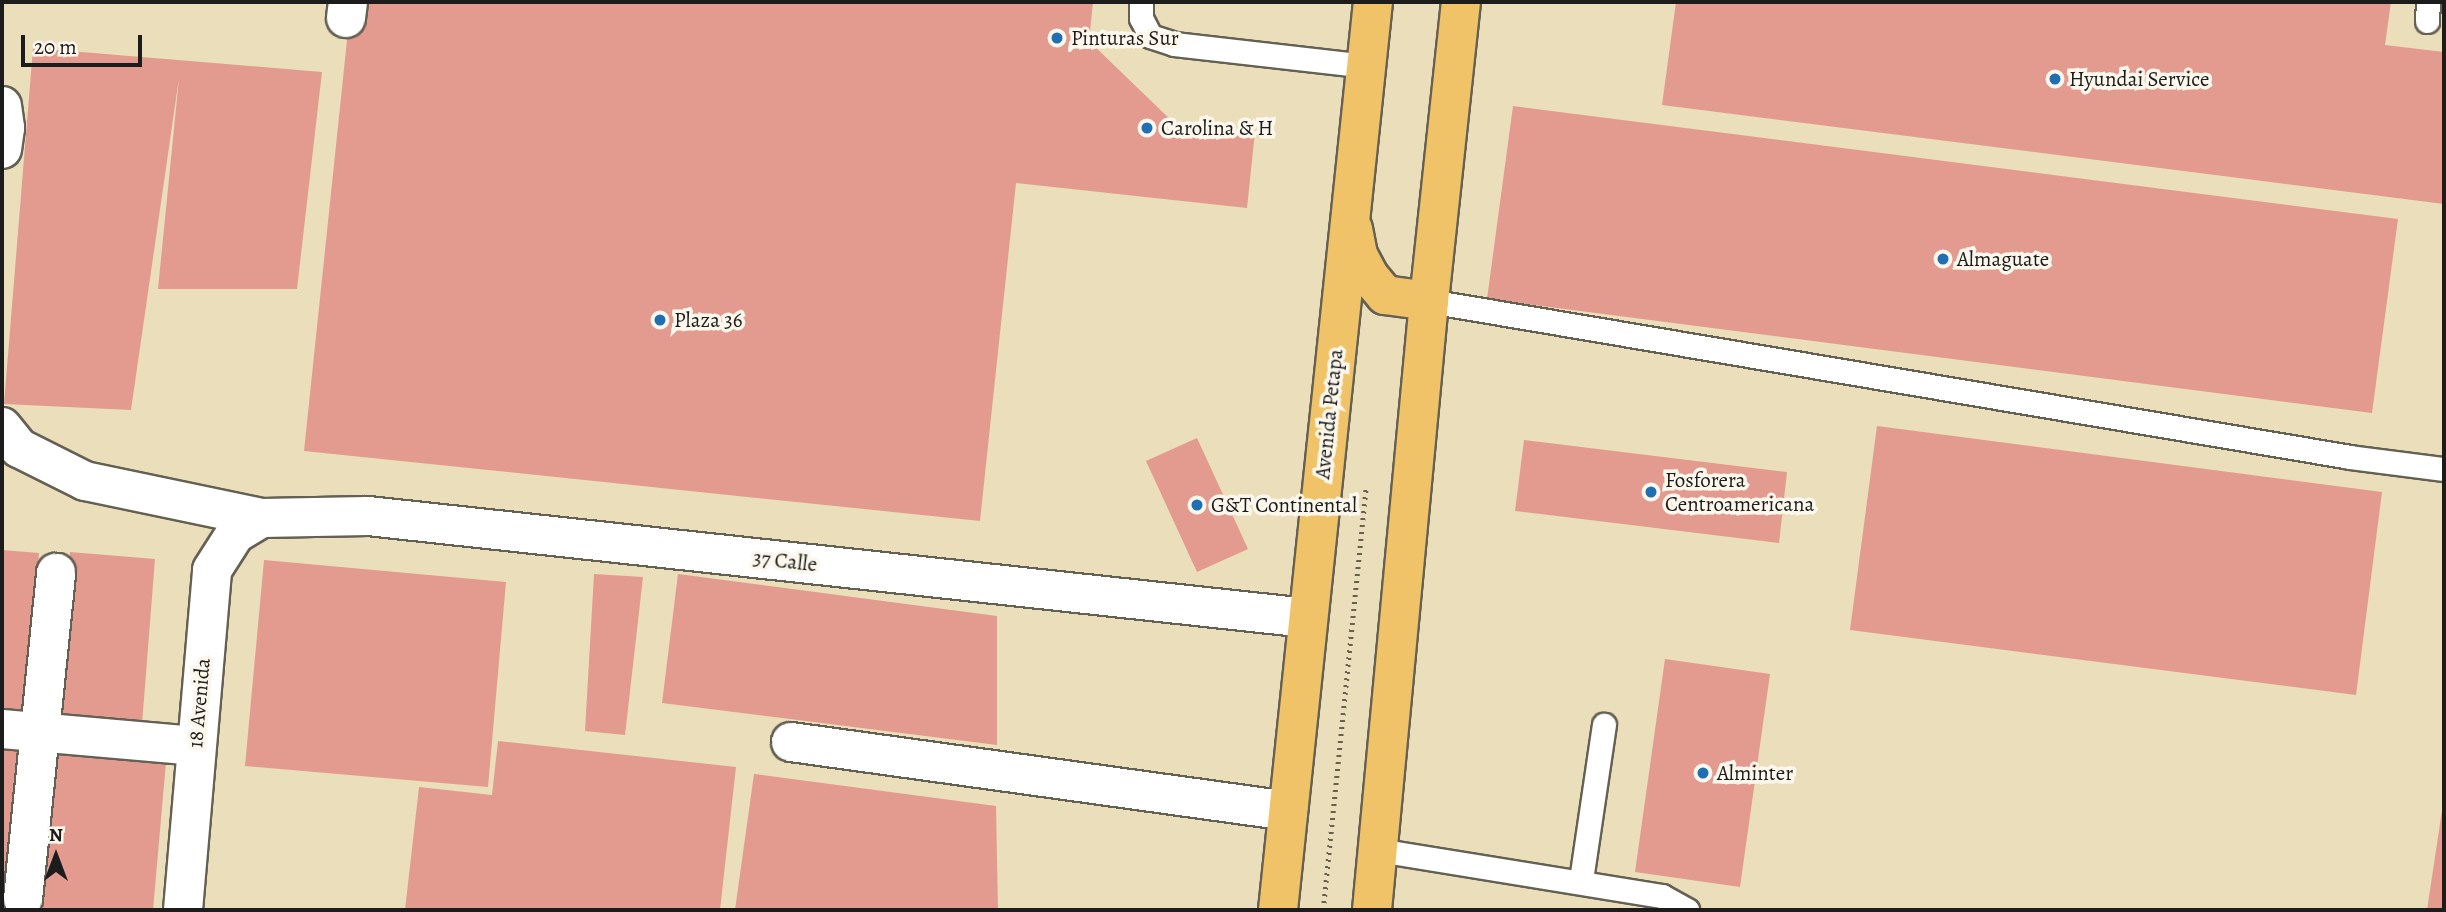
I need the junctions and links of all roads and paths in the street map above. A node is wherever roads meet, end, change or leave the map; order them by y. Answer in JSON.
{"nodes":[{"id":1,"x":1141,"y":2,"type":"edge"},
{"id":2,"x":1373,"y":2,"type":"edge"},
{"id":3,"x":1461,"y":2,"type":"edge"},
{"id":4,"x":1366,"y":66,"type":"junction"},
{"id":5,"x":2,"y":106,"type":"edge"},
{"id":6,"x":2,"y":149,"type":"edge"},
{"id":7,"x":1350,"y":213,"type":"junction"},
{"id":8,"x":1429,"y":301,"type":"junction"},
{"id":9,"x":2,"y":427,"type":"edge"},
{"id":10,"x":2444,"y":469,"type":"edge"},
{"id":11,"x":262,"y":518,"type":"junction"},
{"id":12,"x":56,"y":573,"type":"dead end"},
{"id":13,"x":1307,"y":618,"type":"junction"},
{"id":14,"x":1604,"y":725,"type":"dead end"},
{"id":15,"x":20,"y":731,"type":"edge"},
{"id":16,"x":791,"y":742,"type":"dead end"},
{"id":17,"x":195,"y":746,"type":"junction"},
{"id":18,"x":1289,"y":811,"type":"junction"},
{"id":19,"x":1378,"y":850,"type":"junction"},
{"id":20,"x":1581,"y":880,"type":"junction"},
{"id":21,"x":23,"y":899,"type":"dead end"},
{"id":22,"x":183,"y":910,"type":"edge"},
{"id":23,"x":1278,"y":910,"type":"edge"},
{"id":24,"x":1373,"y":910,"type":"edge"},
{"id":25,"x":1687,"y":910,"type":"edge"}],
"edges":[{"from":1,"to":4,"type":"lane"},
{"from":2,"to":4,"type":"main road","name":"Avenida Petapa"},
{"from":3,"to":8,"type":"main road"},
{"from":4,"to":7,"type":"main road","name":"Avenida Petapa"},
{"from":5,"to":6,"type":"street"},
{"from":7,"to":8,"type":"main road"},
{"from":7,"to":13,"type":"main road","name":"Avenida Petapa"},
{"from":8,"to":10,"type":"lane"},
{"from":8,"to":19,"type":"main road"},
{"from":9,"to":11,"type":"street","name":"37 Calle"},
{"from":11,"to":13,"type":"street","name":"37 Calle"},
{"from":11,"to":17,"type":"street","name":"18 Avenida"},
{"from":12,"to":15,"type":"street"},
{"from":13,"to":18,"type":"main road","name":"Avenida Petapa"},
{"from":14,"to":20,"type":"lane"},
{"from":15,"to":17,"type":"street"},
{"from":15,"to":21,"type":"street"},
{"from":16,"to":18,"type":"street"},
{"from":17,"to":22,"type":"street","name":"18 Avenida"},
{"from":18,"to":23,"type":"main road","name":"Avenida Petapa"},
{"from":19,"to":20,"type":"lane"},
{"from":19,"to":24,"type":"main road"},
{"from":20,"to":25,"type":"lane"}]}
